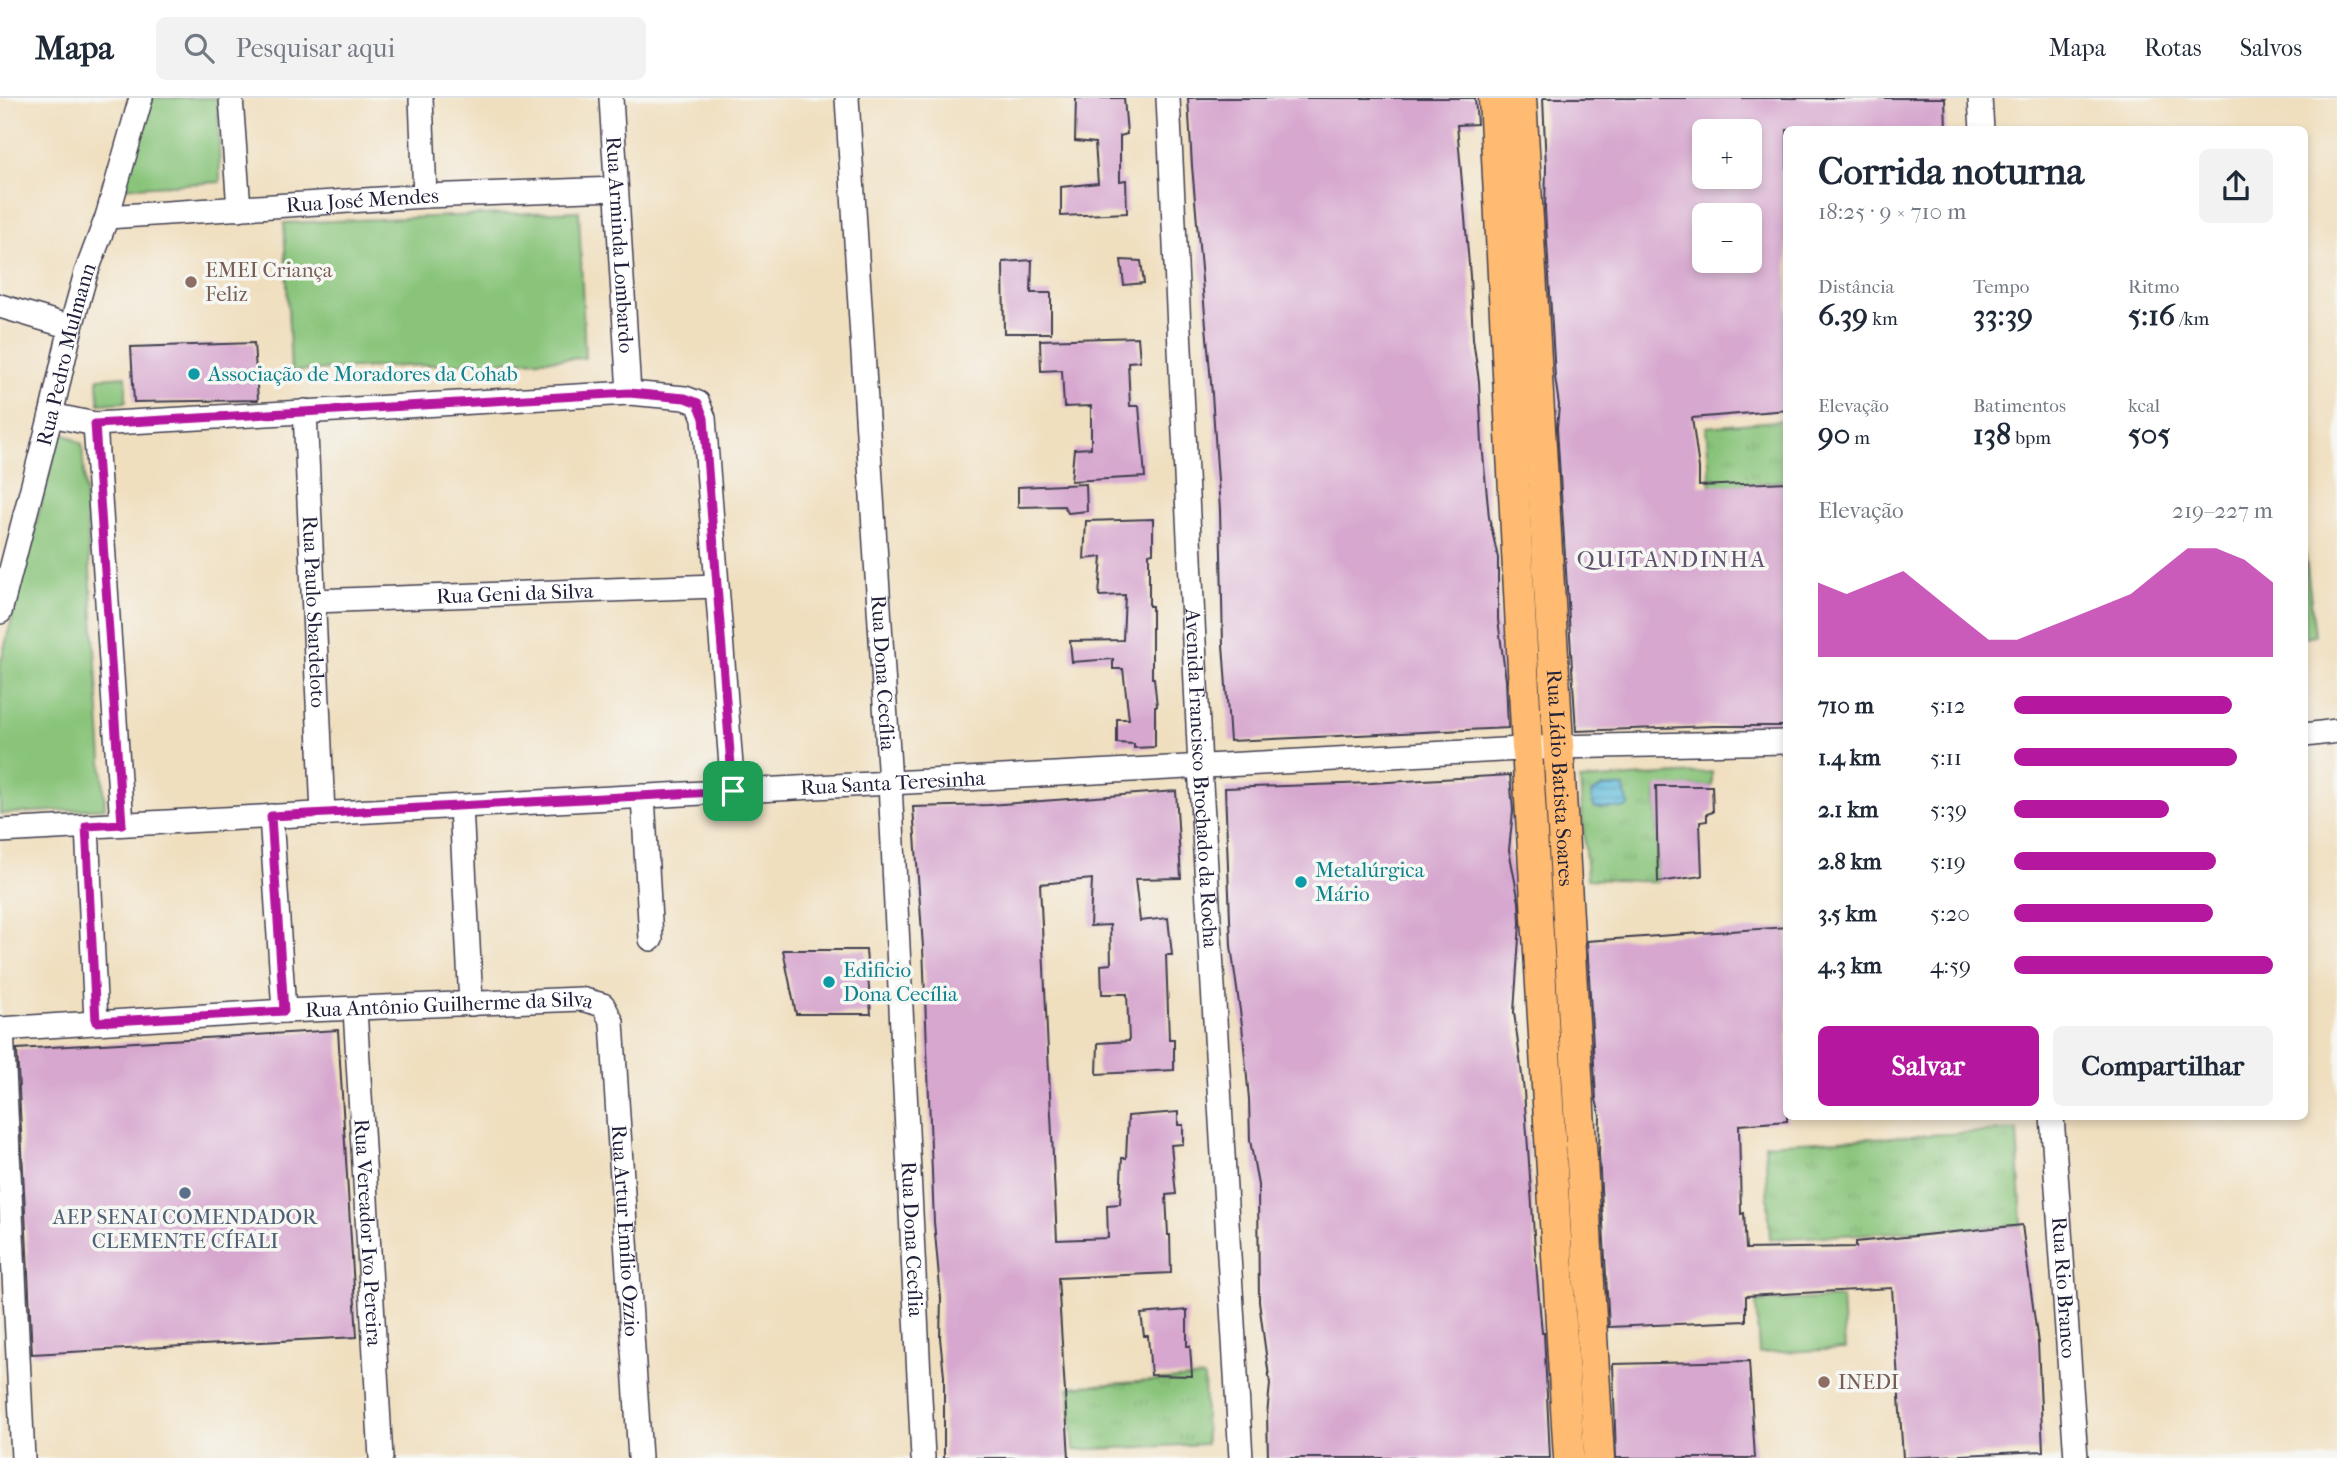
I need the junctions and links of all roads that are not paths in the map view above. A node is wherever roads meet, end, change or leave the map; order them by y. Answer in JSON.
{"nodes":[{"id":1,"x":141,"y":98,"type":"edge"},
{"id":2,"x":231,"y":98,"type":"edge"},
{"id":3,"x":421,"y":98,"type":"edge"},
{"id":4,"x":611,"y":98,"type":"edge"},
{"id":5,"x":847,"y":98,"type":"edge"},
{"id":6,"x":1168,"y":98,"type":"edge"},
{"id":7,"x":1494,"y":98,"type":"edge"},
{"id":8,"x":1521,"y":98,"type":"edge"},
{"id":9,"x":1980,"y":98,"type":"edge"},
{"id":10,"x":1982,"y":126,"type":"edge"},
{"id":11,"x":1510,"y":150,"type":"junction"},
{"id":12,"x":616,"y":189,"type":"junction"},
{"id":13,"x":425,"y":196,"type":"junction"},
{"id":14,"x":239,"y":209,"type":"junction"},
{"id":15,"x":107,"y":217,"type":"junction"},
{"id":16,"x":0,"y":306,"type":"edge"},
{"id":17,"x":71,"y":327,"type":"junction"},
{"id":18,"x":629,"y":393,"type":"junction"},
{"id":19,"x":305,"y":411,"type":"junction"},
{"id":20,"x":51,"y":415,"type":"junction"},
{"id":21,"x":95,"y":424,"type":"junction"},
{"id":22,"x":1542,"y":465,"type":"junction"},
{"id":23,"x":1512,"y":468,"type":"junction"},
{"id":24,"x":716,"y":586,"type":"junction"},
{"id":25,"x":314,"y":601,"type":"junction"},
{"id":26,"x":0,"y":612,"type":"edge"},
{"id":27,"x":2337,"y":731,"type":"edge"},
{"id":28,"x":2308,"y":735,"type":"edge"},
{"id":29,"x":1783,"y":742,"type":"edge"},
{"id":30,"x":1558,"y":747,"type":"junction"},
{"id":31,"x":1527,"y":748,"type":"junction"},
{"id":32,"x":1200,"y":768,"type":"junction"},
{"id":33,"x":890,"y":783,"type":"junction"},
{"id":34,"x":733,"y":791,"type":"junction"},
{"id":35,"x":643,"y":796,"type":"junction"},
{"id":36,"x":461,"y":806,"type":"junction"},
{"id":37,"x":323,"y":814,"type":"junction"},
{"id":38,"x":271,"y":816,"type":"junction"},
{"id":39,"x":122,"y":824,"type":"junction"},
{"id":40,"x":86,"y":826,"type":"junction"},
{"id":41,"x":0,"y":831,"type":"edge"},
{"id":42,"x":651,"y":939,"type":"dead end"},
{"id":43,"x":471,"y":1004,"type":"junction"},
{"id":44,"x":603,"y":1005,"type":"joint"},
{"id":45,"x":355,"y":1009,"type":"junction"},
{"id":46,"x":284,"y":1011,"type":"junction"},
{"id":47,"x":1543,"y":1017,"type":"junction"},
{"id":48,"x":1573,"y":1017,"type":"junction"},
{"id":49,"x":96,"y":1022,"type":"junction"},
{"id":50,"x":1,"y":1029,"type":"edge"},
{"id":51,"x":1579,"y":1115,"type":"junction"},
{"id":52,"x":1549,"y":1116,"type":"junction"},
{"id":53,"x":2052,"y":1120,"type":"edge"},
{"id":54,"x":1591,"y":1321,"type":"junction"},
{"id":55,"x":1561,"y":1323,"type":"junction"},
{"id":56,"x":23,"y":1458,"type":"edge"},
{"id":57,"x":381,"y":1458,"type":"edge"},
{"id":58,"x":640,"y":1458,"type":"edge"},
{"id":59,"x":923,"y":1458,"type":"edge"},
{"id":60,"x":1241,"y":1458,"type":"edge"},
{"id":61,"x":1569,"y":1458,"type":"edge"},
{"id":62,"x":1599,"y":1458,"type":"edge"},
{"id":63,"x":2076,"y":1458,"type":"edge"}],
"edges":[{"from":1,"to":15,"type":"street","name":"Rua Pedro Mulmann"},
{"from":2,"to":14,"type":"street"},
{"from":3,"to":13,"type":"street"},
{"from":4,"to":12,"type":"street","name":"Rua Arminda Lombardo"},
{"from":5,"to":33,"type":"street","name":"Rua Dona Cecília"},
{"from":6,"to":32,"type":"street","name":"Avenida Francisco Brochado da Rocha"},
{"from":7,"to":11,"type":"main road","name":"Rua Lídio Batista Soares"},
{"from":8,"to":11,"type":"main road","name":"Rua Lídio Batista Soares"},
{"from":9,"to":10,"type":"street"},
{"from":11,"to":22,"type":"main road","name":"Rua Lídio Batista Soares"},
{"from":11,"to":23,"type":"main road","name":"Rua Lídio Batista Soares"},
{"from":12,"to":13,"type":"street","name":"Rua José Mendes"},
{"from":12,"to":18,"type":"street","name":"Rua Arminda Lombardo"},
{"from":13,"to":14,"type":"street","name":"Rua José Mendes"},
{"from":14,"to":15,"type":"street","name":"Rua José Mendes"},
{"from":15,"to":17,"type":"street","name":"Rua Pedro Mulmann"},
{"from":16,"to":17,"type":"street"},
{"from":17,"to":20,"type":"street","name":"Rua Pedro Mulmann"},
{"from":18,"to":19,"type":"street"},
{"from":18,"to":24,"type":"street"},
{"from":19,"to":21,"type":"street"},
{"from":19,"to":25,"type":"street","name":"Rua Paulo Sbardeloto"},
{"from":20,"to":21,"type":"street"},
{"from":20,"to":26,"type":"street","name":"Rua Pedro Mulmann"},
{"from":21,"to":39,"type":"street"},
{"from":22,"to":23,"type":"main road"},
{"from":22,"to":30,"type":"main road","name":"Rua Lídio Batista Soares"},
{"from":23,"to":31,"type":"main road","name":"Rua Lídio Batista Soares"},
{"from":24,"to":25,"type":"street","name":"Rua Geni da Silva"},
{"from":24,"to":34,"type":"street"},
{"from":25,"to":37,"type":"street","name":"Rua Paulo Sbardeloto"},
{"from":27,"to":28,"type":"street"},
{"from":29,"to":30,"type":"street","name":"Rua Santa Teresinha"},
{"from":30,"to":31,"type":"street","name":"Rua Santa Teresinha"},
{"from":30,"to":48,"type":"main road","name":"Rua Lídio Batista Soares"},
{"from":31,"to":32,"type":"street","name":"Rua Santa Teresinha"},
{"from":31,"to":47,"type":"main road","name":"Rua Lídio Batista Soares"},
{"from":32,"to":33,"type":"street","name":"Rua Santa Teresinha"},
{"from":32,"to":60,"type":"street","name":"Avenida Francisco Brochado da Rocha"},
{"from":33,"to":34,"type":"street","name":"Rua Santa Teresinha"},
{"from":33,"to":59,"type":"street","name":"Rua Dona Cecília"},
{"from":34,"to":35,"type":"street","name":"Rua Santa Teresinha"},
{"from":35,"to":36,"type":"street","name":"Rua Santa Teresinha"},
{"from":35,"to":42,"type":"street"},
{"from":36,"to":37,"type":"street","name":"Rua Santa Teresinha"},
{"from":36,"to":43,"type":"street"},
{"from":37,"to":38,"type":"street","name":"Rua Santa Teresinha"},
{"from":38,"to":39,"type":"street","name":"Rua Santa Teresinha"},
{"from":38,"to":46,"type":"street"},
{"from":39,"to":40,"type":"street","name":"Rua Santa Teresinha"},
{"from":40,"to":41,"type":"street","name":"Rua Santa Teresinha"},
{"from":40,"to":49,"type":"street"},
{"from":43,"to":44,"type":"street","name":"Rua Antônio Guilherme da Silva"},
{"from":43,"to":45,"type":"street","name":"Rua Antônio Guilherme da Silva"},
{"from":44,"to":58,"type":"street","name":"Rua Artur Emílio Ozzio"},
{"from":45,"to":46,"type":"street","name":"Rua Antônio Guilherme da Silva"},
{"from":45,"to":57,"type":"street","name":"Rua Vereador Ivo Pereira"},
{"from":46,"to":49,"type":"street","name":"Rua Antônio Guilherme da Silva"},
{"from":47,"to":48,"type":"main road"},
{"from":47,"to":52,"type":"main road","name":"Rua Lídio Batista Soares"},
{"from":48,"to":51,"type":"main road","name":"Rua Lídio Batista Soares"},
{"from":49,"to":50,"type":"street","name":"Rua Antônio Guilherme da Silva"},
{"from":50,"to":56,"type":"street"},
{"from":51,"to":52,"type":"main road"},
{"from":51,"to":54,"type":"main road","name":"Rua Lídio Batista Soares"},
{"from":52,"to":55,"type":"main road","name":"Rua Lídio Batista Soares"},
{"from":53,"to":63,"type":"street","name":"Rua Rio Branco"},
{"from":54,"to":55,"type":"main road"},
{"from":54,"to":62,"type":"main road","name":"Rua Lídio Batista Soares"},
{"from":55,"to":61,"type":"main road","name":"Rua Lídio Batista Soares"}]}
